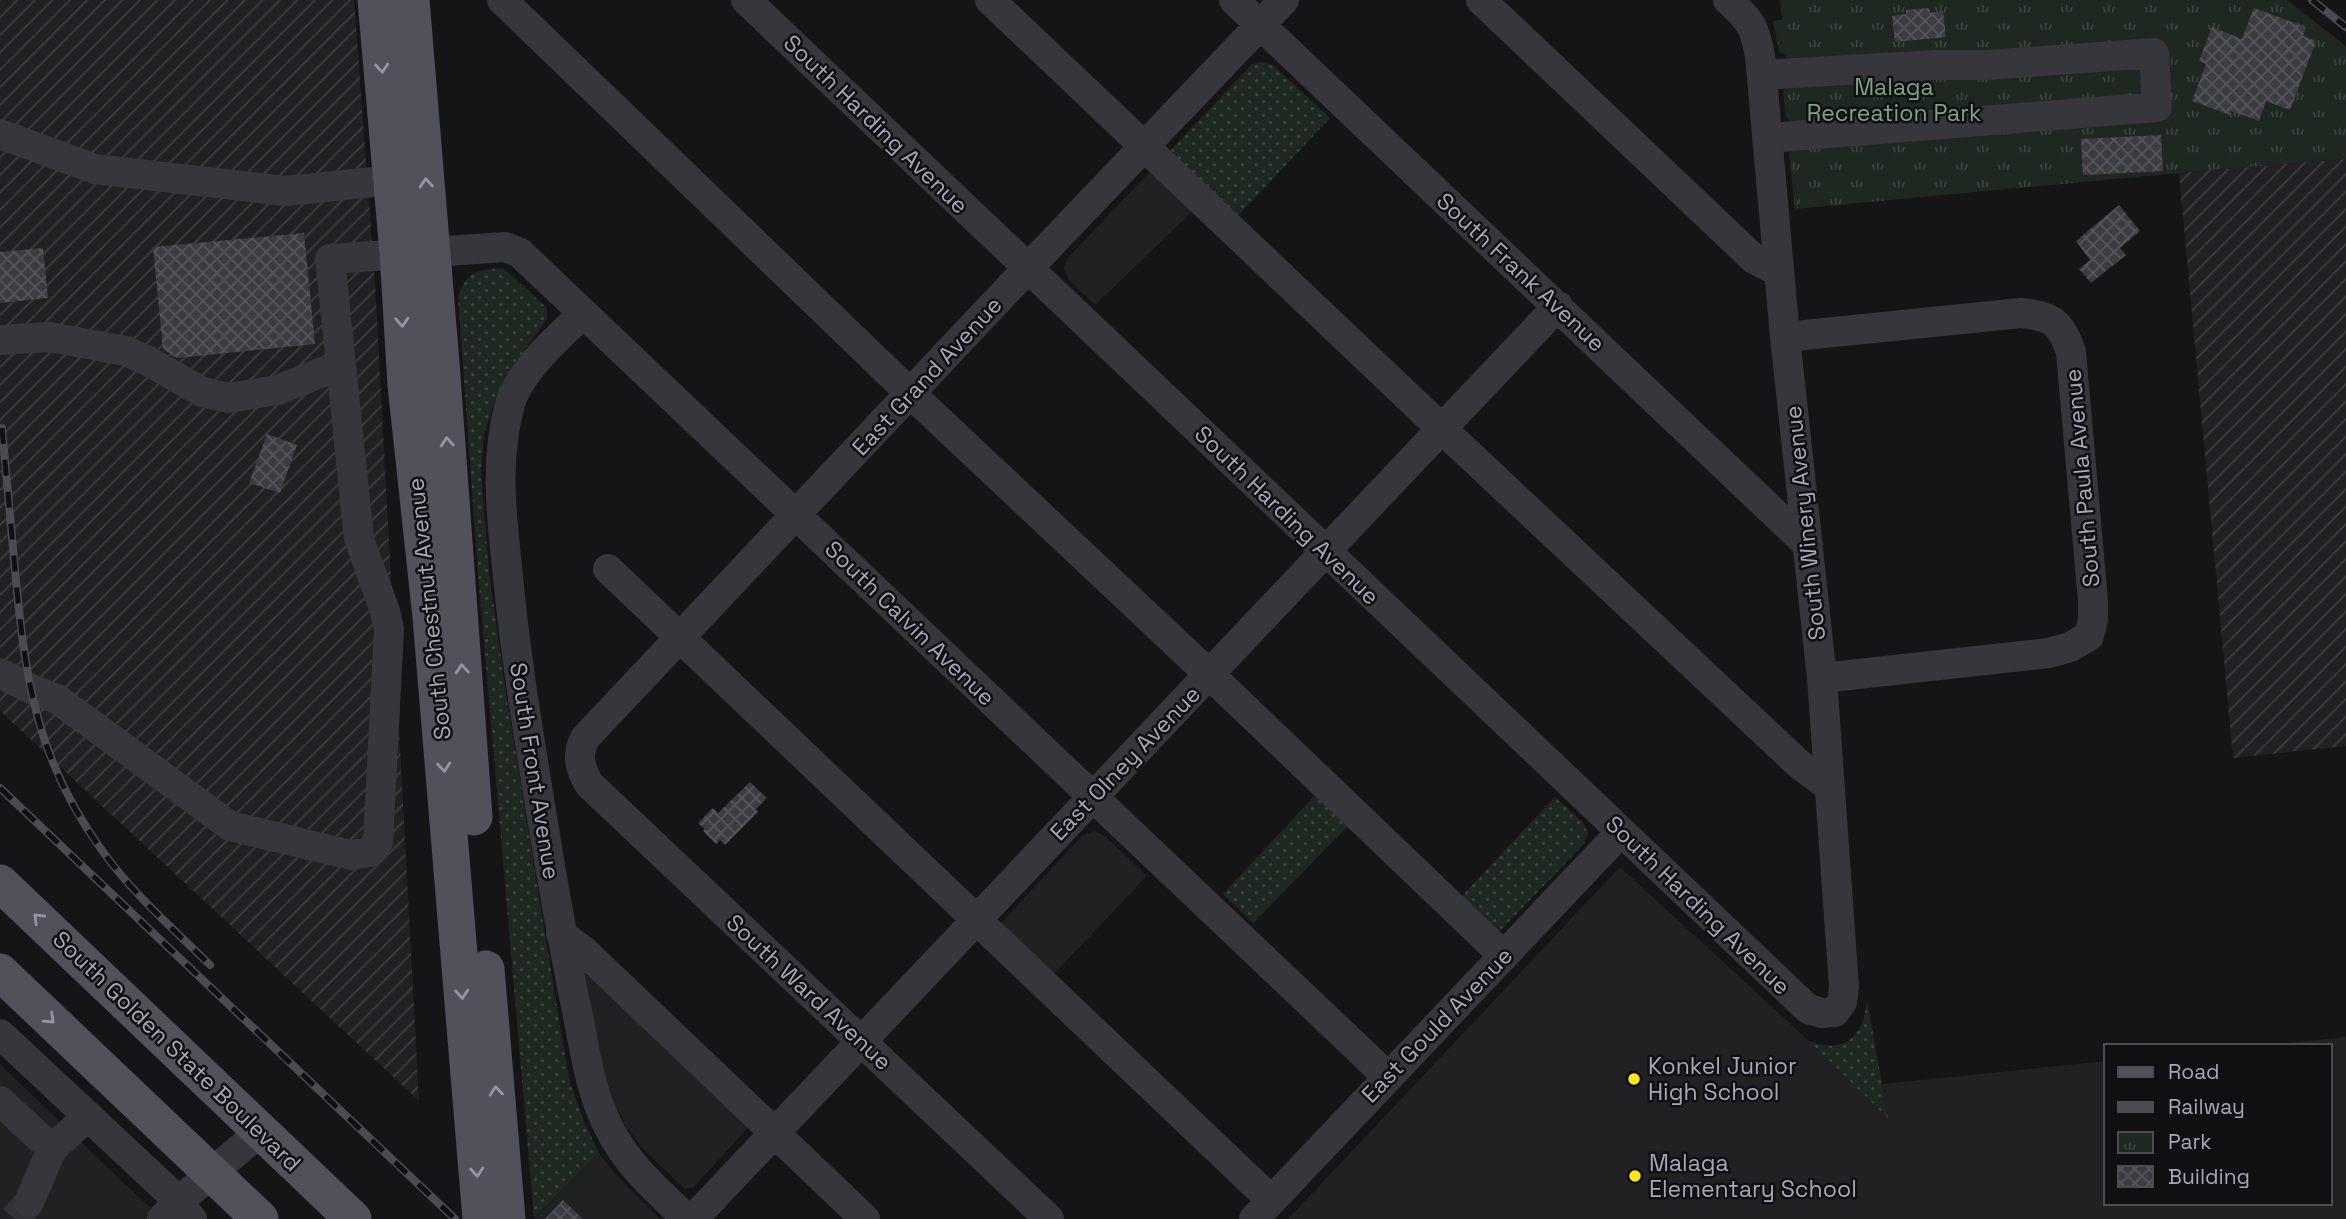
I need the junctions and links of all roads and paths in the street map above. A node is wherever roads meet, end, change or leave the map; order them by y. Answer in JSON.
{"nodes":[{"id":1,"x":376,"y":0,"type":"edge"},
{"id":2,"x":411,"y":0,"type":"edge"},
{"id":3,"x":502,"y":0,"type":"edge"},
{"id":4,"x":746,"y":0,"type":"edge"},
{"id":5,"x":990,"y":0,"type":"edge"},
{"id":6,"x":1234,"y":0,"type":"edge"},
{"id":7,"x":1284,"y":0,"type":"edge"},
{"id":8,"x":1481,"y":0,"type":"edge"},
{"id":9,"x":1728,"y":0,"type":"edge"},
{"id":10,"x":1260,"y":25,"type":"junction"},
{"id":11,"x":1762,"y":75,"type":"junction"},
{"id":12,"x":0,"y":134,"type":"edge"},
{"id":13,"x":1768,"y":138,"type":"junction"},
{"id":14,"x":1144,"y":147,"type":"junction"},
{"id":15,"x":393,"y":180,"type":"junction"},
{"id":16,"x":415,"y":252,"type":"junction"},
{"id":17,"x":1028,"y":268,"type":"junction"},
{"id":18,"x":1779,"y":272,"type":"junction"},
{"id":19,"x":1558,"y":306,"type":"junction"},
{"id":20,"x":583,"y":314,"type":"junction"},
{"id":21,"x":1785,"y":337,"type":"junction"},
{"id":22,"x":0,"y":340,"type":"edge"},
{"id":23,"x":340,"y":365,"type":"junction"},
{"id":24,"x":911,"y":394,"type":"junction"},
{"id":25,"x":1441,"y":429,"type":"junction"},
{"id":26,"x":796,"y":514,"type":"junction"},
{"id":27,"x":1808,"y":545,"type":"junction"},
{"id":28,"x":1325,"y":551,"type":"junction"},
{"id":29,"x":608,"y":569,"type":"dead end"},
{"id":30,"x":681,"y":639,"type":"junction"},
{"id":31,"x":0,"y":673,"type":"edge"},
{"id":32,"x":1209,"y":674,"type":"junction"},
{"id":33,"x":1822,"y":678,"type":"junction"},
{"id":34,"x":579,"y":758,"type":"joint"},
{"id":35,"x":1830,"y":787,"type":"junction"},
{"id":36,"x":1092,"y":797,"type":"junction"},
{"id":37,"x":1621,"y":832,"type":"junction"},
{"id":38,"x":0,"y":883,"type":"edge"},
{"id":39,"x":976,"y":919,"type":"junction"},
{"id":40,"x":561,"y":934,"type":"junction"},
{"id":41,"x":1504,"y":956,"type":"junction"},
{"id":42,"x":0,"y":972,"type":"edge"},
{"id":43,"x":1835,"y":1012,"type":"joint"},
{"id":44,"x":3,"y":1042,"type":"edge"},
{"id":45,"x":862,"y":1042,"type":"junction"},
{"id":46,"x":1388,"y":1077,"type":"junction"},
{"id":47,"x":0,"y":1101,"type":"edge"},
{"id":48,"x":88,"y":1116,"type":"junction"},
{"id":49,"x":261,"y":1131,"type":"junction"},
{"id":50,"x":774,"y":1133,"type":"junction"},
{"id":51,"x":52,"y":1149,"type":"junction"},
{"id":52,"x":212,"y":1173,"type":"junction"},
{"id":53,"x":29,"y":1202,"type":"tunnel mouth"},
{"id":54,"x":1262,"y":1210,"type":"edge"},
{"id":55,"x":177,"y":1213,"type":"edge"},
{"id":56,"x":260,"y":1219,"type":"edge"},
{"id":57,"x":353,"y":1219,"type":"edge"},
{"id":58,"x":481,"y":1219,"type":"edge"},
{"id":59,"x":507,"y":1219,"type":"edge"},
{"id":60,"x":690,"y":1219,"type":"edge"},
{"id":61,"x":865,"y":1219,"type":"edge"},
{"id":62,"x":1049,"y":1219,"type":"edge"}],
"edges":[{"from":1,"to":15,"type":"main road","name":"South Chestnut Avenue","one_way":true},
{"from":16,"to":2,"type":"main road","name":"South Chestnut Avenue","one_way":true},
{"from":3,"to":24,"type":"street"},
{"from":4,"to":17,"type":"street","name":"South Harding Avenue"},
{"from":5,"to":14,"type":"street"},
{"from":6,"to":10,"type":"street","name":"South Frank Avenue"},
{"from":7,"to":10,"type":"street","name":"East Grand Avenue"},
{"from":8,"to":18,"type":"street"},
{"from":9,"to":11,"type":"street","name":"South Winery Avenue"},
{"from":10,"to":14,"type":"street","name":"East Grand Avenue"},
{"from":10,"to":19,"type":"street","name":"South Frank Avenue"},
{"from":11,"to":13,"type":"street","name":"South Winery Avenue"},
{"from":11,"to":13,"type":"street"},
{"from":12,"to":15,"type":"street"},
{"from":13,"to":18,"type":"street","name":"South Winery Avenue"},
{"from":14,"to":17,"type":"street","name":"East Grand Avenue"},
{"from":14,"to":25,"type":"street"},
{"from":15,"to":16,"type":"main road","name":"South Chestnut Avenue"},
{"from":16,"to":20,"type":"street","name":"South Calvin Avenue"},
{"from":16,"to":23,"type":"street","name":"South Calvin Avenue"},
{"from":16,"to":58,"type":"main road","name":"South Chestnut Avenue","one_way":true},
{"from":59,"to":16,"type":"main road","name":"South Chestnut Avenue","one_way":true},
{"from":17,"to":24,"type":"street","name":"East Grand Avenue"},
{"from":17,"to":28,"type":"street","name":"South Harding Avenue"},
{"from":18,"to":21,"type":"street","name":"South Winery Avenue"},
{"from":19,"to":25,"type":"street","name":"East Olney Avenue"},
{"from":19,"to":27,"type":"street","name":"South Frank Avenue"},
{"from":20,"to":26,"type":"street","name":"South Calvin Avenue"},
{"from":20,"to":40,"type":"street","name":"South Front Avenue"},
{"from":21,"to":27,"type":"street","name":"South Winery Avenue"},
{"from":21,"to":33,"type":"street","name":"South Paula Avenue"},
{"from":22,"to":23,"type":"street"},
{"from":23,"to":31,"type":"street"},
{"from":24,"to":26,"type":"street","name":"East Grand Avenue"},
{"from":24,"to":32,"type":"street"},
{"from":25,"to":28,"type":"street","name":"East Olney Avenue"},
{"from":25,"to":35,"type":"street"},
{"from":26,"to":30,"type":"street","name":"East Grand Avenue"},
{"from":26,"to":36,"type":"street","name":"South Calvin Avenue"},
{"from":27,"to":33,"type":"street","name":"South Winery Avenue"},
{"from":28,"to":32,"type":"street","name":"East Olney Avenue"},
{"from":28,"to":37,"type":"street","name":"South Harding Avenue"},
{"from":29,"to":30,"type":"street"},
{"from":30,"to":34,"type":"street","name":"East Grand Avenue"},
{"from":30,"to":39,"type":"street"},
{"from":32,"to":36,"type":"street","name":"East Olney Avenue"},
{"from":32,"to":41,"type":"street"},
{"from":33,"to":35,"type":"street","name":"South Winery Avenue"},
{"from":34,"to":45,"type":"street","name":"South Ward Avenue"},
{"from":35,"to":43,"type":"street","name":"South Winery Avenue"},
{"from":36,"to":39,"type":"street","name":"East Olney Avenue"},
{"from":36,"to":46,"type":"street","name":"South Calvin Avenue"},
{"from":37,"to":41,"type":"street","name":"East Gould Avenue"},
{"from":37,"to":43,"type":"street","name":"South Harding Avenue"},
{"from":49,"to":38,"type":"main road","name":"South Golden State Boulevard","one_way":true},
{"from":39,"to":45,"type":"street","name":"East Olney Avenue"},
{"from":39,"to":54,"type":"street"},
{"from":40,"to":50,"type":"street"},
{"from":40,"to":60,"type":"street","name":"South Front Avenue"},
{"from":41,"to":46,"type":"street","name":"East Gould Avenue"},
{"from":42,"to":52,"type":"main road","one_way":true},
{"from":44,"to":48,"type":"street"},
{"from":45,"to":50,"type":"street","name":"East Olney Avenue"},
{"from":45,"to":62,"type":"street","name":"South Ward Avenue"},
{"from":46,"to":54,"type":"street","name":"East Gould Avenue"},
{"from":47,"to":51,"type":"street"},
{"from":48,"to":51,"type":"street"},
{"from":48,"to":55,"type":"street"},
{"from":49,"to":52,"type":"street"},
{"from":49,"to":57,"type":"main road","name":"South Golden State Boulevard"},
{"from":50,"to":60,"type":"street","name":"East Olney Avenue"},
{"from":50,"to":61,"type":"street"},
{"from":51,"to":53,"type":"street"},
{"from":52,"to":55,"type":"street"},
{"from":52,"to":56,"type":"main road"}]}
